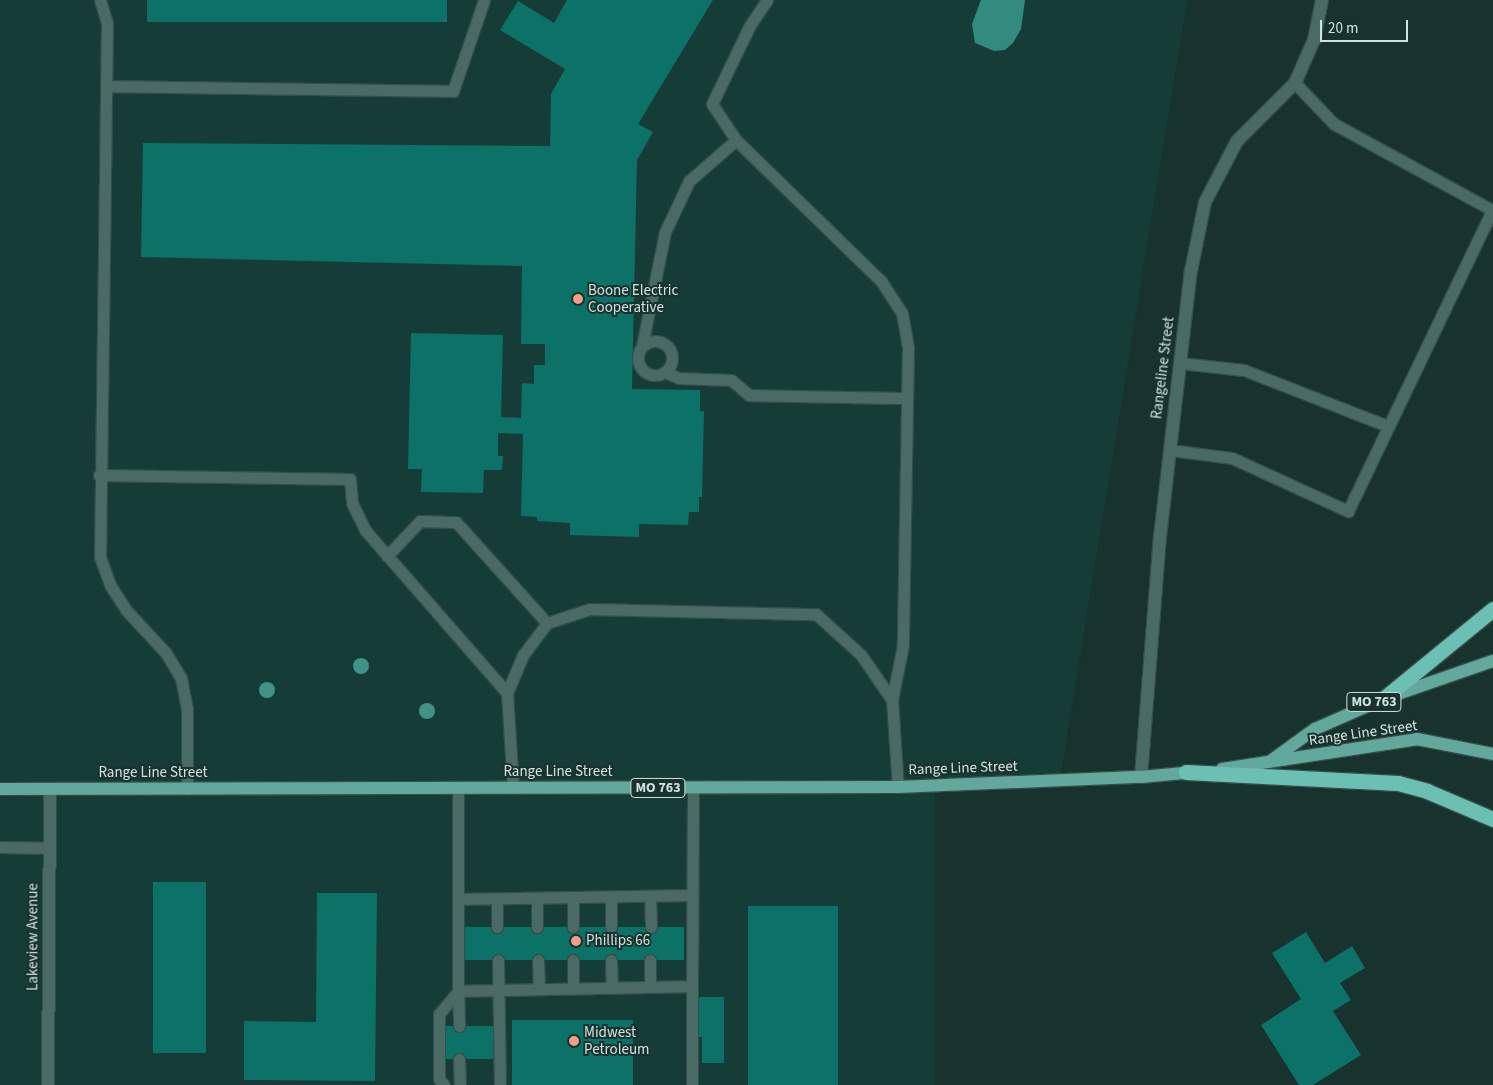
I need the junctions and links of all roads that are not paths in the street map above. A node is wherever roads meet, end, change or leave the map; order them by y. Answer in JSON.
{"nodes":[{"id":1,"x":100,"y":0,"type":"edge"},
{"id":2,"x":484,"y":0,"type":"edge"},
{"id":3,"x":767,"y":0,"type":"edge"},
{"id":4,"x":1322,"y":0,"type":"edge"},
{"id":5,"x":1295,"y":84,"type":"junction"},
{"id":6,"x":106,"y":86,"type":"junction"},
{"id":7,"x":736,"y":140,"type":"junction"},
{"id":8,"x":642,"y":346,"type":"junction"},
{"id":9,"x":1180,"y":363,"type":"junction"},
{"id":10,"x":664,"y":372,"type":"junction"},
{"id":11,"x":907,"y":398,"type":"junction"},
{"id":12,"x":1388,"y":426,"type":"junction"},
{"id":13,"x":1170,"y":450,"type":"junction"},
{"id":14,"x":99,"y":475,"type":"junction"},
{"id":15,"x":387,"y":556,"type":"junction"},
{"id":16,"x":1493,"y":609,"type":"edge"},
{"id":17,"x":547,"y":623,"type":"junction"},
{"id":18,"x":1493,"y":661,"type":"edge"},
{"id":19,"x":507,"y":692,"type":"junction"},
{"id":20,"x":1382,"y":699,"type":"junction"},
{"id":21,"x":892,"y":700,"type":"junction"},
{"id":22,"x":1493,"y":754,"type":"edge"},
{"id":23,"x":1266,"y":764,"type":"junction"},
{"id":24,"x":1186,"y":772,"type":"junction"},
{"id":25,"x":1141,"y":777,"type":"junction"},
{"id":26,"x":898,"y":786,"type":"junction"},
{"id":27,"x":458,"y":787,"type":"junction"},
{"id":28,"x":513,"y":788,"type":"junction"},
{"id":29,"x":693,"y":788,"type":"junction"},
{"id":30,"x":0,"y":789,"type":"edge"},
{"id":31,"x":187,"y":789,"type":"junction"},
{"id":32,"x":50,"y":790,"type":"junction"},
{"id":33,"x":1493,"y":819,"type":"edge"},
{"id":34,"x":0,"y":847,"type":"edge"},
{"id":35,"x":50,"y":848,"type":"junction"},
{"id":36,"x":650,"y":896,"type":"junction"},
{"id":37,"x":692,"y":896,"type":"junction"},
{"id":38,"x":537,"y":898,"type":"junction"},
{"id":39,"x":573,"y":898,"type":"junction"},
{"id":40,"x":611,"y":898,"type":"junction"},
{"id":41,"x":458,"y":899,"type":"junction"},
{"id":42,"x":497,"y":899,"type":"junction"},
{"id":43,"x":497,"y":927,"type":"dead end"},
{"id":44,"x":537,"y":927,"type":"dead end"},
{"id":45,"x":573,"y":927,"type":"dead end"},
{"id":46,"x":611,"y":927,"type":"dead end"},
{"id":47,"x":650,"y":927,"type":"dead end"},
{"id":48,"x":498,"y":960,"type":"dead end"},
{"id":49,"x":538,"y":960,"type":"dead end"},
{"id":50,"x":573,"y":960,"type":"dead end"},
{"id":51,"x":612,"y":960,"type":"dead end"},
{"id":52,"x":650,"y":960,"type":"dead end"},
{"id":53,"x":650,"y":986,"type":"junction"},
{"id":54,"x":692,"y":986,"type":"junction"},
{"id":55,"x":612,"y":987,"type":"junction"},
{"id":56,"x":573,"y":988,"type":"junction"},
{"id":57,"x":539,"y":990,"type":"junction"},
{"id":58,"x":458,"y":991,"type":"junction"},
{"id":59,"x":498,"y":991,"type":"junction"},
{"id":60,"x":459,"y":1026,"type":"dead end"},
{"id":61,"x":459,"y":1059,"type":"dead end"},
{"id":62,"x":48,"y":1085,"type":"edge"},
{"id":63,"x":444,"y":1085,"type":"edge"},
{"id":64,"x":460,"y":1085,"type":"edge"},
{"id":65,"x":500,"y":1085,"type":"edge"},
{"id":66,"x":692,"y":1085,"type":"edge"}],
"edges":[{"from":1,"to":6,"type":"lane"},
{"from":2,"to":6,"type":"lane"},
{"from":3,"to":7,"type":"lane"},
{"from":4,"to":5,"type":"street","name":"Rangeline Street"},
{"from":5,"to":9,"type":"street","name":"Rangeline Street"},
{"from":5,"to":12,"type":"lane"},
{"from":6,"to":14,"type":"lane"},
{"from":7,"to":8,"type":"lane"},
{"from":7,"to":11,"type":"lane"},
{"from":8,"to":10,"type":"lane"},
{"from":8,"to":10,"type":"lane"},
{"from":9,"to":12,"type":"lane"},
{"from":9,"to":13,"type":"street","name":"Rangeline Street"},
{"from":10,"to":11,"type":"lane"},
{"from":11,"to":21,"type":"lane"},
{"from":12,"to":13,"type":"lane"},
{"from":13,"to":25,"type":"street","name":"Rangeline Street"},
{"from":14,"to":15,"type":"lane"},
{"from":14,"to":31,"type":"lane"},
{"from":15,"to":17,"type":"lane"},
{"from":15,"to":19,"type":"lane"},
{"from":16,"to":20,"type":"highway"},
{"from":17,"to":19,"type":"lane"},
{"from":17,"to":21,"type":"lane"},
{"from":18,"to":20,"type":"main road","name":"Range Line Street","number":"MO 763"},
{"from":19,"to":28,"type":"lane"},
{"from":20,"to":23,"type":"main road","name":"Range Line Street","number":"MO 763"},
{"from":21,"to":26,"type":"lane"},
{"from":22,"to":23,"type":"main road","name":"Range Line Street","number":"MO 763"},
{"from":23,"to":24,"type":"main road","name":"Range Line Street","number":"MO 763"},
{"from":24,"to":25,"type":"main road","name":"Range Line Street","number":"MO 763"},
{"from":24,"to":33,"type":"highway"},
{"from":25,"to":26,"type":"main road","name":"Range Line Street","number":"MO 763"},
{"from":26,"to":29,"type":"main road","name":"Range Line Street","number":"MO 763"},
{"from":27,"to":28,"type":"main road","name":"Range Line Street","number":"MO 763"},
{"from":27,"to":31,"type":"main road","name":"Range Line Street","number":"MO 763"},
{"from":27,"to":41,"type":"lane"},
{"from":28,"to":29,"type":"main road","name":"Range Line Street","number":"MO 763"},
{"from":29,"to":37,"type":"lane"},
{"from":30,"to":32,"type":"main road","name":"Range Line Street","number":"MO 763"},
{"from":31,"to":32,"type":"main road","name":"Range Line Street","number":"MO 763"},
{"from":32,"to":35,"type":"street","name":"Lakeview Avenue"},
{"from":34,"to":35,"type":"lane"},
{"from":35,"to":62,"type":"street","name":"Lakeview Avenue"},
{"from":36,"to":37,"type":"lane"},
{"from":36,"to":40,"type":"lane"},
{"from":36,"to":47,"type":"lane"},
{"from":37,"to":54,"type":"lane"},
{"from":38,"to":39,"type":"lane"},
{"from":38,"to":42,"type":"lane"},
{"from":38,"to":44,"type":"lane"},
{"from":39,"to":40,"type":"lane"},
{"from":39,"to":45,"type":"lane"},
{"from":40,"to":46,"type":"lane"},
{"from":41,"to":42,"type":"lane"},
{"from":41,"to":58,"type":"lane"},
{"from":42,"to":43,"type":"lane"},
{"from":48,"to":59,"type":"lane"},
{"from":49,"to":57,"type":"lane"},
{"from":50,"to":56,"type":"lane"},
{"from":51,"to":55,"type":"lane"},
{"from":52,"to":53,"type":"lane"},
{"from":53,"to":54,"type":"lane"},
{"from":53,"to":55,"type":"lane"},
{"from":54,"to":66,"type":"lane"},
{"from":55,"to":56,"type":"lane"},
{"from":56,"to":57,"type":"lane"},
{"from":57,"to":59,"type":"lane"},
{"from":58,"to":59,"type":"lane"},
{"from":58,"to":60,"type":"lane"},
{"from":58,"to":63,"type":"lane"},
{"from":59,"to":65,"type":"lane"},
{"from":61,"to":64,"type":"lane"}]}
